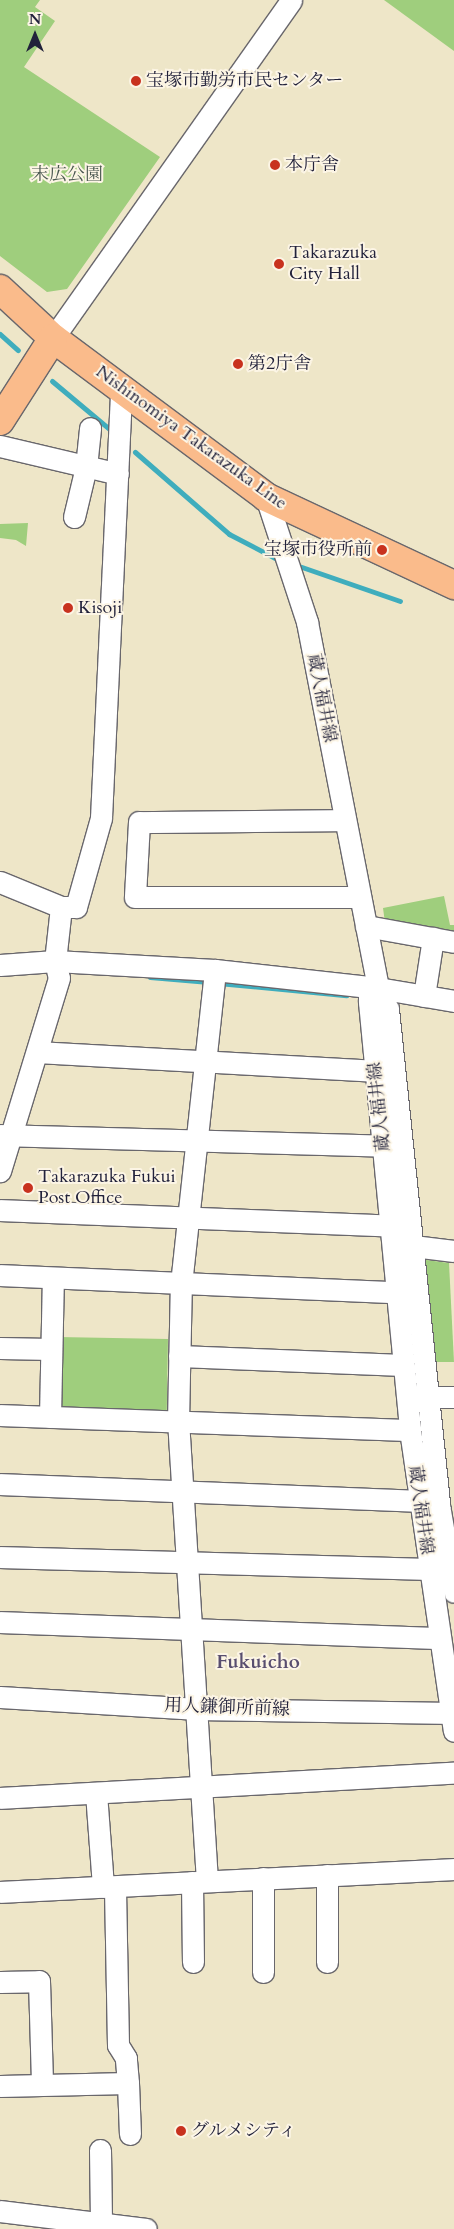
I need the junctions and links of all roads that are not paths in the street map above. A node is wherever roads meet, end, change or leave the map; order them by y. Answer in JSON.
{"nodes":[{"id":1,"x":291,"y":0,"type":"edge"},
{"id":2,"x":0,"y":289,"type":"edge"},
{"id":3,"x":53,"y":338,"type":"junction"},
{"id":4,"x":121,"y":390,"type":"junction"},
{"id":5,"x":0,"y":421,"type":"edge"},
{"id":6,"x":90,"y":428,"type":"dead end"},
{"id":7,"x":0,"y":446,"type":"edge"},
{"id":8,"x":86,"y":467,"type":"junction"},
{"id":9,"x":118,"y":474,"type":"junction"},
{"id":10,"x":266,"y":497,"type":"junction"},
{"id":11,"x":74,"y":517,"type":"dead end"},
{"id":12,"x":454,"y":585,"type":"edge"},
{"id":13,"x":345,"y":820,"type":"junction"},
{"id":14,"x":0,"y":882,"type":"edge"},
{"id":15,"x":360,"y":897,"type":"junction"},
{"id":16,"x":61,"y":907,"type":"junction"},
{"id":17,"x":366,"y":926,"type":"junction"},
{"id":18,"x":433,"y":938,"type":"junction"},
{"id":19,"x":454,"y":942,"type":"edge"},
{"id":20,"x":55,"y":961,"type":"junction"},
{"id":21,"x":0,"y":965,"type":"edge"},
{"id":22,"x":215,"y":970,"type":"junction"},
{"id":23,"x":372,"y":995,"type":"junction"},
{"id":24,"x":424,"y":996,"type":"junction"},
{"id":25,"x":454,"y":1001,"type":"edge"},
{"id":26,"x":38,"y":1052,"type":"junction"},
{"id":27,"x":204,"y":1061,"type":"junction"},
{"id":28,"x":376,"y":1071,"type":"junction"},
{"id":29,"x":6,"y":1136,"type":"edge"},
{"id":30,"x":194,"y":1140,"type":"junction"},
{"id":31,"x":384,"y":1146,"type":"junction"},
{"id":32,"x":0,"y":1171,"type":"edge"},
{"id":33,"x":0,"y":1210,"type":"edge"},
{"id":34,"x":187,"y":1218,"type":"junction"},
{"id":35,"x":398,"y":1238,"type":"junction"},
{"id":36,"x":454,"y":1251,"type":"edge"},
{"id":37,"x":0,"y":1275,"type":"edge"},
{"id":38,"x":53,"y":1278,"type":"junction"},
{"id":39,"x":181,"y":1284,"type":"junction"},
{"id":40,"x":396,"y":1292,"type":"junction"},
{"id":41,"x":0,"y":1348,"type":"edge"},
{"id":42,"x":52,"y":1349,"type":"junction"},
{"id":43,"x":179,"y":1356,"type":"junction"},
{"id":44,"x":403,"y":1365,"type":"junction"},
{"id":45,"x":417,"y":1397,"type":"junction"},
{"id":46,"x":454,"y":1397,"type":"edge"},
{"id":47,"x":0,"y":1415,"type":"edge"},
{"id":48,"x":50,"y":1417,"type":"junction"},
{"id":49,"x":178,"y":1422,"type":"junction"},
{"id":50,"x":410,"y":1430,"type":"junction"},
{"id":51,"x":0,"y":1484,"type":"edge"},
{"id":52,"x":183,"y":1492,"type":"junction"},
{"id":53,"x":418,"y":1501,"type":"junction"},
{"id":54,"x":0,"y":1557,"type":"edge"},
{"id":55,"x":188,"y":1563,"type":"junction"},
{"id":56,"x":428,"y":1569,"type":"junction"},
{"id":57,"x":454,"y":1592,"type":"edge"},
{"id":58,"x":0,"y":1622,"type":"edge"},
{"id":59,"x":191,"y":1628,"type":"junction"},
{"id":60,"x":439,"y":1638,"type":"junction"},
{"id":61,"x":0,"y":1697,"type":"edge"},
{"id":62,"x":194,"y":1709,"type":"junction"},
{"id":63,"x":453,"y":1719,"type":"edge"},
{"id":64,"x":454,"y":1773,"type":"edge"},
{"id":65,"x":200,"y":1787,"type":"junction"},
{"id":66,"x":96,"y":1793,"type":"junction"},
{"id":67,"x":0,"y":1798,"type":"edge"},
{"id":68,"x":454,"y":1869,"type":"edge"},
{"id":69,"x":327,"y":1875,"type":"junction"},
{"id":70,"x":264,"y":1878,"type":"junction"},
{"id":71,"x":199,"y":1881,"type":"junction"},
{"id":72,"x":109,"y":1887,"type":"junction"},
{"id":73,"x":0,"y":1892,"type":"edge"},
{"id":74,"x":193,"y":1962,"type":"dead end"},
{"id":75,"x":327,"y":1962,"type":"dead end"},
{"id":76,"x":263,"y":1972,"type":"dead end"},
{"id":77,"x":0,"y":1982,"type":"edge"},
{"id":78,"x":128,"y":2083,"type":"junction"},
{"id":79,"x":42,"y":2084,"type":"junction"},
{"id":80,"x":0,"y":2086,"type":"edge"},
{"id":81,"x":130,"y":2134,"type":"dead end"},
{"id":82,"x":100,"y":2150,"type":"dead end"},
{"id":83,"x":0,"y":2211,"type":"edge"},
{"id":84,"x":101,"y":2224,"type":"junction"},
{"id":85,"x":146,"y":2229,"type":"edge"}],
"edges":[{"from":1,"to":3,"type":"street"},
{"from":2,"to":3,"type":"main road","name":"Nishinomiya Takarazuka Line"},
{"from":3,"to":4,"type":"main road","name":"Nishinomiya Takarazuka Line"},
{"from":3,"to":5,"type":"main road"},
{"from":4,"to":9,"type":"street"},
{"from":4,"to":10,"type":"main road","name":"Nishinomiya Takarazuka Line"},
{"from":6,"to":8,"type":"street"},
{"from":7,"to":8,"type":"street"},
{"from":8,"to":9,"type":"street"},
{"from":8,"to":11,"type":"street"},
{"from":9,"to":16,"type":"street"},
{"from":10,"to":12,"type":"main road","name":"Nishinomiya Takarazuka Line"},
{"from":10,"to":13,"type":"street","name":"蔵人福井線"},
{"from":13,"to":15,"type":"street","name":"蔵人福井線"},
{"from":13,"to":15,"type":"street"},
{"from":14,"to":16,"type":"street"},
{"from":15,"to":17,"type":"street","name":"蔵人福井線"},
{"from":16,"to":20,"type":"street"},
{"from":17,"to":18,"type":"street"},
{"from":17,"to":23,"type":"street","name":"蔵人福井線"},
{"from":18,"to":19,"type":"street"},
{"from":18,"to":24,"type":"street"},
{"from":20,"to":21,"type":"street"},
{"from":20,"to":22,"type":"street"},
{"from":20,"to":26,"type":"street"},
{"from":22,"to":23,"type":"street"},
{"from":22,"to":27,"type":"street"},
{"from":23,"to":24,"type":"street"},
{"from":23,"to":28,"type":"street","name":"蔵人福井線"},
{"from":23,"to":35,"type":"street"},
{"from":24,"to":25,"type":"street"},
{"from":26,"to":27,"type":"street"},
{"from":26,"to":29,"type":"street"},
{"from":27,"to":28,"type":"street"},
{"from":27,"to":30,"type":"street"},
{"from":28,"to":31,"type":"street","name":"蔵人福井線"},
{"from":29,"to":30,"type":"street"},
{"from":29,"to":32,"type":"street"},
{"from":30,"to":31,"type":"street"},
{"from":30,"to":34,"type":"street"},
{"from":31,"to":35,"type":"street","name":"蔵人福井線"},
{"from":33,"to":34,"type":"street"},
{"from":34,"to":35,"type":"street"},
{"from":34,"to":39,"type":"street"},
{"from":35,"to":36,"type":"street"},
{"from":35,"to":40,"type":"street","name":"蔵人福井線"},
{"from":35,"to":45,"type":"street"},
{"from":37,"to":38,"type":"street"},
{"from":38,"to":39,"type":"street"},
{"from":38,"to":42,"type":"street"},
{"from":39,"to":40,"type":"street"},
{"from":39,"to":43,"type":"street"},
{"from":40,"to":44,"type":"street","name":"蔵人福井線"},
{"from":41,"to":42,"type":"street"},
{"from":42,"to":48,"type":"street"},
{"from":43,"to":44,"type":"street"},
{"from":43,"to":49,"type":"street"},
{"from":44,"to":45,"type":"street","name":"蔵人福井線"},
{"from":45,"to":46,"type":"street"},
{"from":45,"to":50,"type":"street","name":"蔵人福井線"},
{"from":45,"to":57,"type":"street"},
{"from":47,"to":48,"type":"street"},
{"from":48,"to":49,"type":"street"},
{"from":49,"to":50,"type":"street"},
{"from":49,"to":52,"type":"street"},
{"from":50,"to":53,"type":"street","name":"蔵人福井線"},
{"from":51,"to":52,"type":"street"},
{"from":52,"to":53,"type":"street"},
{"from":52,"to":55,"type":"street"},
{"from":53,"to":56,"type":"street","name":"蔵人福井線"},
{"from":54,"to":55,"type":"street"},
{"from":55,"to":56,"type":"street"},
{"from":55,"to":59,"type":"street"},
{"from":56,"to":60,"type":"street","name":"蔵人福井線"},
{"from":58,"to":59,"type":"street"},
{"from":59,"to":60,"type":"street"},
{"from":59,"to":62,"type":"street"},
{"from":60,"to":63,"type":"street","name":"蔵人福井線"},
{"from":61,"to":62,"type":"street","name":"用人鎌御所前線"},
{"from":62,"to":63,"type":"street","name":"用人鎌御所前線"},
{"from":62,"to":65,"type":"street"},
{"from":64,"to":65,"type":"street"},
{"from":65,"to":66,"type":"street"},
{"from":65,"to":71,"type":"street"},
{"from":66,"to":67,"type":"street"},
{"from":66,"to":72,"type":"street"},
{"from":68,"to":69,"type":"street"},
{"from":69,"to":70,"type":"street"},
{"from":69,"to":75,"type":"street"},
{"from":70,"to":71,"type":"street"},
{"from":70,"to":76,"type":"street"},
{"from":71,"to":72,"type":"street"},
{"from":71,"to":74,"type":"street"},
{"from":72,"to":73,"type":"street"},
{"from":72,"to":78,"type":"street"},
{"from":77,"to":79,"type":"street"},
{"from":78,"to":79,"type":"street"},
{"from":78,"to":81,"type":"street"},
{"from":79,"to":80,"type":"street"},
{"from":82,"to":84,"type":"street"},
{"from":83,"to":84,"type":"street"},
{"from":84,"to":85,"type":"street"}]}
